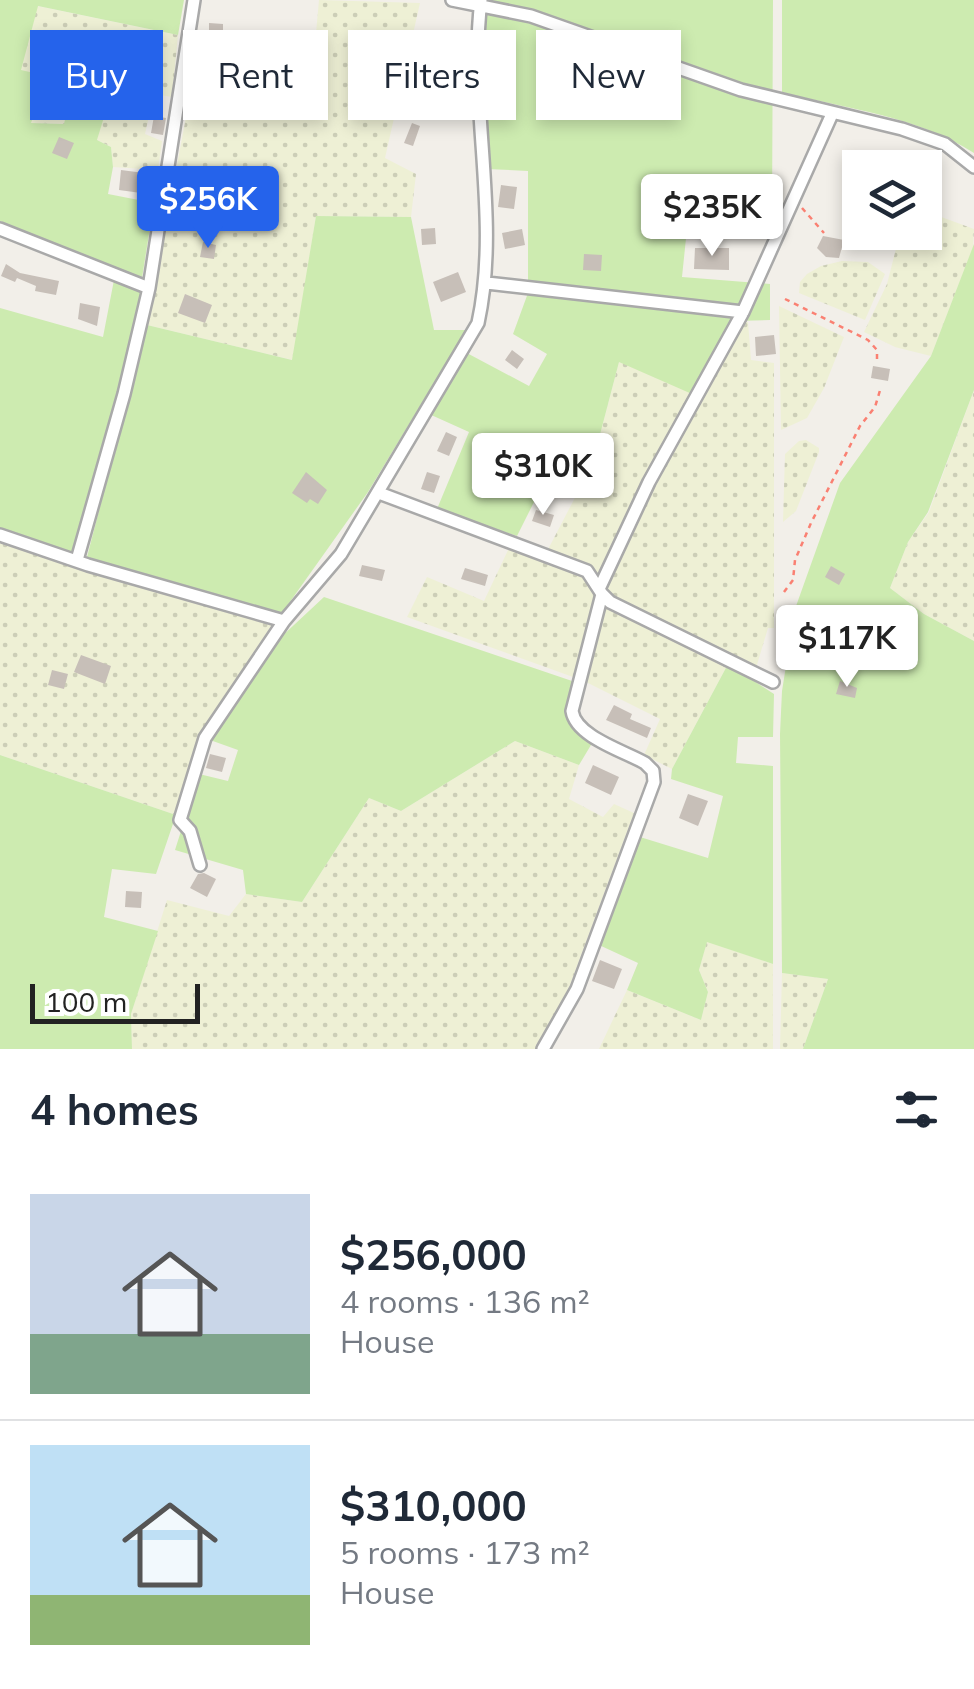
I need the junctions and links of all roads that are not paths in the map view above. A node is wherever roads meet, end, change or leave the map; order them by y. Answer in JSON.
{"nodes":[{"id":1,"x":194,"y":0,"type":"edge"},
{"id":2,"x":452,"y":0,"type":"edge"},
{"id":3,"x":481,"y":2,"type":"edge"},
{"id":4,"x":832,"y":114,"type":"junction"},
{"id":5,"x":974,"y":167,"type":"edge"},
{"id":6,"x":0,"y":229,"type":"edge"},
{"id":7,"x":487,"y":283,"type":"junction"},
{"id":8,"x":149,"y":288,"type":"junction"},
{"id":9,"x":743,"y":312,"type":"junction"},
{"id":10,"x":378,"y":493,"type":"junction"},
{"id":11,"x":0,"y":535,"type":"edge"},
{"id":12,"x":78,"y":560,"type":"junction"},
{"id":13,"x":600,"y":592,"type":"junction"},
{"id":14,"x":284,"y":621,"type":"junction"},
{"id":15,"x":773,"y":682,"type":"dead end"},
{"id":16,"x":200,"y":864,"type":"dead end"},
{"id":17,"x":543,"y":1049,"type":"edge"}],
"edges":[{"from":1,"to":8,"type":"street"},
{"from":2,"to":3,"type":"street"},
{"from":3,"to":4,"type":"street"},
{"from":3,"to":7,"type":"street"},
{"from":4,"to":5,"type":"street"},
{"from":4,"to":9,"type":"street"},
{"from":6,"to":8,"type":"street"},
{"from":7,"to":9,"type":"street"},
{"from":7,"to":10,"type":"street"},
{"from":8,"to":12,"type":"street"},
{"from":9,"to":13,"type":"street"},
{"from":10,"to":13,"type":"street"},
{"from":10,"to":14,"type":"street"},
{"from":11,"to":12,"type":"street"},
{"from":12,"to":14,"type":"street"},
{"from":13,"to":15,"type":"street"},
{"from":13,"to":17,"type":"street"},
{"from":14,"to":16,"type":"street"}]}
